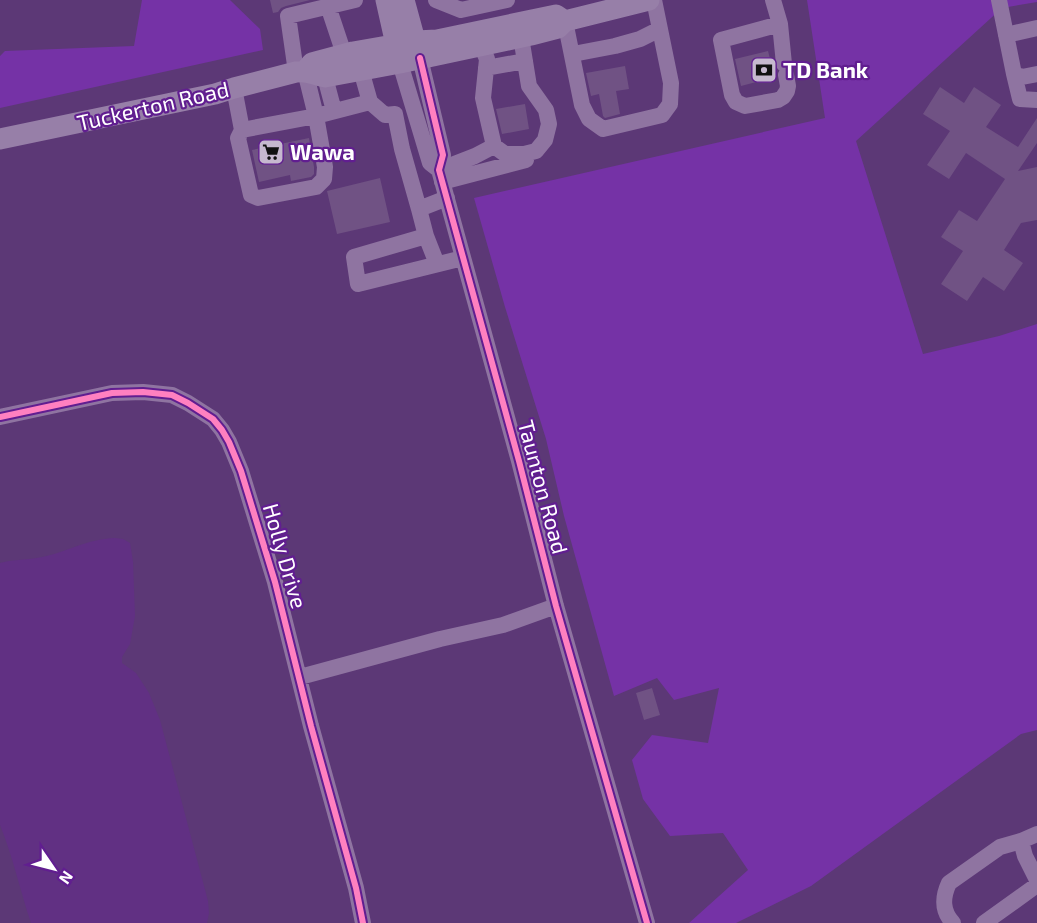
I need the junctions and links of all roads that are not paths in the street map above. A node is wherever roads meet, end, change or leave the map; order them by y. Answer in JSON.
{"nodes":[{"id":1,"x":355,"y":0,"type":"edge"},
{"id":2,"x":386,"y":0,"type":"edge"},
{"id":3,"x":404,"y":0,"type":"edge"},
{"id":4,"x":436,"y":0,"type":"edge"},
{"id":5,"x":507,"y":0,"type":"edge"},
{"id":6,"x":514,"y":0,"type":"edge"},
{"id":7,"x":649,"y":0,"type":"edge"},
{"id":8,"x":654,"y":0,"type":"edge"},
{"id":9,"x":773,"y":0,"type":"edge"},
{"id":10,"x":999,"y":0,"type":"edge"},
{"id":11,"x":328,"y":6,"type":"junction"},
{"id":12,"x":454,"y":8,"type":"junction"},
{"id":13,"x":565,"y":21,"type":"junction"},
{"id":14,"x":780,"y":24,"type":"junction"},
{"id":15,"x":1037,"y":28,"type":"edge"},
{"id":16,"x":520,"y":29,"type":"junction"},
{"id":17,"x":660,"y":29,"type":"junction"},
{"id":18,"x":458,"y":35,"type":"junction"},
{"id":19,"x":1006,"y":35,"type":"junction"},
{"id":20,"x":481,"y":45,"type":"junction"},
{"id":21,"x":408,"y":52,"type":"junction"},
{"id":22,"x":344,"y":54,"type":"junction"},
{"id":23,"x":573,"y":54,"type":"junction"},
{"id":24,"x":525,"y":61,"type":"junction"},
{"id":25,"x":486,"y":68,"type":"junction"},
{"id":26,"x":360,"y":70,"type":"junction"},
{"id":27,"x":309,"y":73,"type":"junction"},
{"id":28,"x":1014,"y":74,"type":"junction"},
{"id":29,"x":1037,"y":74,"type":"edge"},
{"id":30,"x":234,"y":88,"type":"junction"},
{"id":31,"x":1037,"y":100,"type":"edge"},
{"id":32,"x":370,"y":102,"type":"junction"},
{"id":33,"x":412,"y":107,"type":"junction"},
{"id":34,"x":334,"y":111,"type":"junction"},
{"id":35,"x":394,"y":114,"type":"junction"},
{"id":36,"x":316,"y":116,"type":"junction"},
{"id":37,"x":242,"y":130,"type":"junction"},
{"id":38,"x":0,"y":139,"type":"edge"},
{"id":39,"x":542,"y":144,"type":"junction"},
{"id":40,"x":424,"y":146,"type":"junction"},
{"id":41,"x":494,"y":146,"type":"junction"},
{"id":42,"x":403,"y":154,"type":"junction"},
{"id":43,"x":443,"y":183,"type":"junction"},
{"id":44,"x":420,"y":209,"type":"junction"},
{"id":45,"x":426,"y":236,"type":"junction"},
{"id":46,"x":463,"y":258,"type":"junction"},
{"id":47,"x":436,"y":264,"type":"junction"},
{"id":48,"x":0,"y":417,"type":"edge"},
{"id":49,"x":556,"y":606,"type":"junction"},
{"id":50,"x":300,"y":677,"type":"junction"},
{"id":51,"x":1037,"y":834,"type":"edge"},
{"id":52,"x":1021,"y":841,"type":"junction"},
{"id":53,"x":1037,"y":880,"type":"edge"},
{"id":54,"x":1037,"y":885,"type":"edge"},
{"id":55,"x":363,"y":923,"type":"edge"},
{"id":56,"x":647,"y":923,"type":"edge"},
{"id":57,"x":953,"y":923,"type":"edge"},
{"id":58,"x":984,"y":923,"type":"edge"}],
"edges":[{"from":1,"to":11,"type":"street"},
{"from":2,"to":21,"type":"main road"},
{"from":3,"to":21,"type":"main road"},
{"from":4,"to":12,"type":"street"},
{"from":5,"to":12,"type":"street"},
{"from":6,"to":16,"type":"street"},
{"from":7,"to":13,"type":"main road","name":"Tuckerton Road"},
{"from":8,"to":17,"type":"street"},
{"from":9,"to":14,"type":"street"},
{"from":10,"to":19,"type":"street"},
{"from":11,"to":22,"type":"street"},
{"from":11,"to":27,"type":"street"},
{"from":12,"to":18,"type":"street"},
{"from":13,"to":16,"type":"main road","name":"Tuckerton Road"},
{"from":13,"to":23,"type":"street"},
{"from":14,"to":14,"type":"street"},
{"from":15,"to":19,"type":"street"},
{"from":16,"to":18,"type":"main road","name":"Tuckerton Road"},
{"from":16,"to":20,"type":"main road","name":"Tuckerton Road"},
{"from":16,"to":24,"type":"street"},
{"from":17,"to":23,"type":"street"},
{"from":17,"to":23,"type":"street"},
{"from":18,"to":21,"type":"main road","name":"Tuckerton Road"},
{"from":19,"to":28,"type":"street"},
{"from":20,"to":21,"type":"main road","name":"Tuckerton Road"},
{"from":20,"to":25,"type":"street"},
{"from":21,"to":22,"type":"main road","name":"Tuckerton Road"},
{"from":21,"to":26,"type":"main road","name":"Tuckerton Road"},
{"from":21,"to":33,"type":"street","name":"Taunton Road"},
{"from":21,"to":43,"type":"street","name":"Taunton Road"},
{"from":22,"to":27,"type":"main road","name":"Tuckerton Road"},
{"from":24,"to":25,"type":"street"},
{"from":24,"to":39,"type":"street"},
{"from":25,"to":41,"type":"street"},
{"from":26,"to":27,"type":"main road","name":"Tuckerton Road"},
{"from":26,"to":32,"type":"street"},
{"from":27,"to":30,"type":"main road","name":"Tuckerton Road"},
{"from":27,"to":34,"type":"street"},
{"from":27,"to":36,"type":"street"},
{"from":28,"to":29,"type":"street"},
{"from":28,"to":31,"type":"street"},
{"from":30,"to":37,"type":"street"},
{"from":30,"to":38,"type":"main road","name":"Tuckerton Road"},
{"from":32,"to":34,"type":"street"},
{"from":32,"to":35,"type":"street"},
{"from":33,"to":35,"type":"street"},
{"from":33,"to":40,"type":"street","name":"Taunton Road"},
{"from":34,"to":36,"type":"street"},
{"from":35,"to":42,"type":"street"},
{"from":36,"to":37,"type":"street"},
{"from":36,"to":37,"type":"street"},
{"from":39,"to":41,"type":"street"},
{"from":39,"to":43,"type":"street"},
{"from":40,"to":42,"type":"street"},
{"from":40,"to":43,"type":"street","name":"Taunton Road"},
{"from":41,"to":43,"type":"street"},
{"from":42,"to":44,"type":"street"},
{"from":43,"to":44,"type":"street"},
{"from":43,"to":46,"type":"street","name":"Taunton Road"},
{"from":44,"to":45,"type":"street"},
{"from":45,"to":47,"type":"street"},
{"from":45,"to":47,"type":"street"},
{"from":46,"to":47,"type":"street"},
{"from":46,"to":49,"type":"street","name":"Taunton Road"},
{"from":48,"to":50,"type":"street","name":"Holly Drive"},
{"from":49,"to":50,"type":"street"},
{"from":49,"to":56,"type":"street","name":"Taunton Road"},
{"from":50,"to":55,"type":"street","name":"Holly Drive"},
{"from":51,"to":52,"type":"street"},
{"from":52,"to":53,"type":"street"},
{"from":52,"to":57,"type":"street"},
{"from":54,"to":58,"type":"street"}]}
